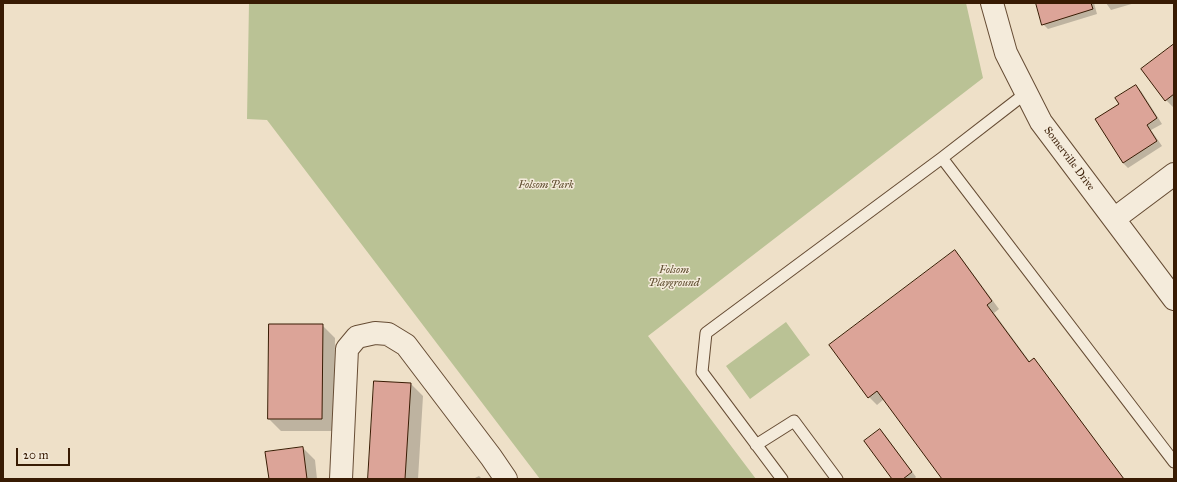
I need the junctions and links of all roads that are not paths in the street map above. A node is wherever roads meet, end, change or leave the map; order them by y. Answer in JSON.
{"nodes":[{"id":1,"x":992,"y":3,"type":"edge"},
{"id":2,"x":1026,"y":93,"type":"junction"},
{"id":3,"x":942,"y":158,"type":"junction"},
{"id":4,"x":1174,"y":174,"type":"edge"},
{"id":5,"x":1114,"y":219,"type":"junction"},
{"id":6,"x":1174,"y":299,"type":"edge"},
{"id":7,"x":756,"y":445,"type":"junction"},
{"id":8,"x":1174,"y":462,"type":"edge"},
{"id":9,"x":341,"y":479,"type":"edge"},
{"id":10,"x":506,"y":479,"type":"edge"},
{"id":11,"x":782,"y":479,"type":"edge"},
{"id":12,"x":837,"y":479,"type":"edge"}],
"edges":[{"from":1,"to":2,"type":"street","name":"Somerville Drive"},
{"from":2,"to":3,"type":"lane"},
{"from":2,"to":5,"type":"street","name":"Somerville Drive"},
{"from":3,"to":7,"type":"lane"},
{"from":3,"to":8,"type":"lane"},
{"from":4,"to":5,"type":"street"},
{"from":5,"to":6,"type":"street","name":"Somerville Drive"},
{"from":7,"to":11,"type":"lane"},
{"from":7,"to":12,"type":"lane"},
{"from":9,"to":10,"type":"street"}]}
